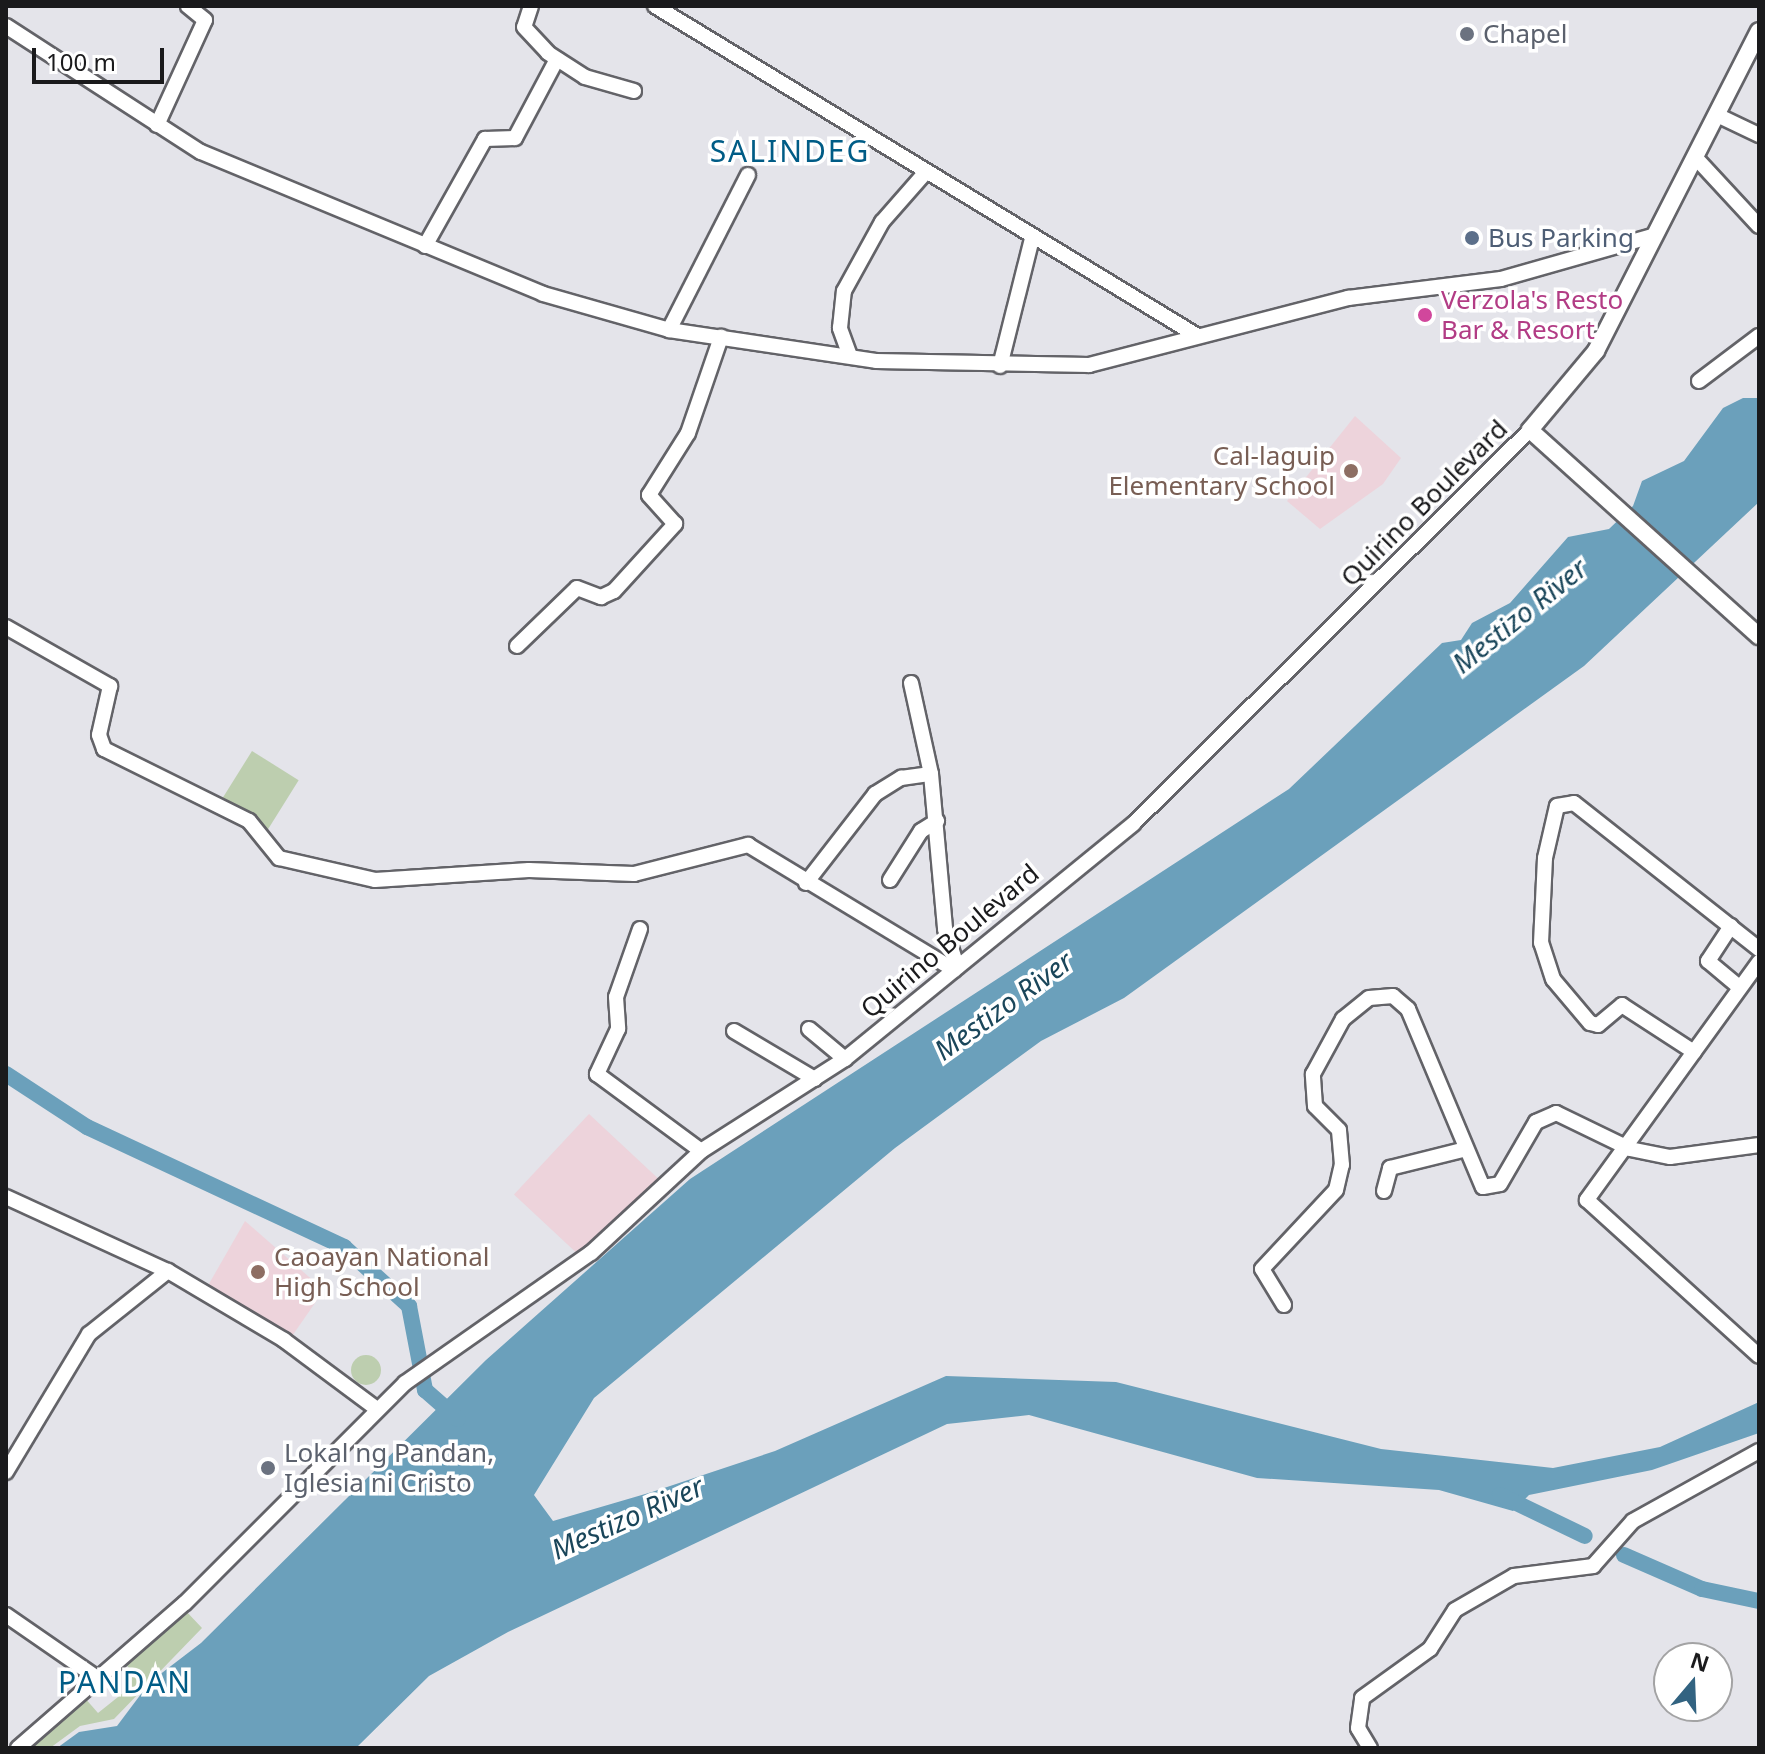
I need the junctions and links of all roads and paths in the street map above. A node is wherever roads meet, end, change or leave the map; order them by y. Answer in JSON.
{"nodes":[{"id":1,"x":188,"y":6,"type":"edge"},
{"id":2,"x":531,"y":6,"type":"edge"},
{"id":3,"x":655,"y":6,"type":"edge"},
{"id":4,"x":6,"y":26,"type":"edge"},
{"id":5,"x":1759,"y":31,"type":"edge"},
{"id":6,"x":557,"y":59,"type":"junction"},
{"id":7,"x":634,"y":91,"type":"dead end"},
{"id":8,"x":1717,"y":115,"type":"junction"},
{"id":9,"x":157,"y":125,"type":"junction"},
{"id":10,"x":1759,"y":135,"type":"edge"},
{"id":11,"x":1695,"y":157,"type":"junction"},
{"id":12,"x":925,"y":173,"type":"junction"},
{"id":13,"x":748,"y":175,"type":"dead end"},
{"id":14,"x":1759,"y":226,"type":"edge"},
{"id":15,"x":1655,"y":235,"type":"junction"},
{"id":16,"x":1032,"y":239,"type":"junction"},
{"id":17,"x":425,"y":246,"type":"junction"},
{"id":18,"x":669,"y":330,"type":"junction"},
{"id":19,"x":1196,"y":335,"type":"junction"},
{"id":20,"x":1759,"y":336,"type":"edge"},
{"id":21,"x":721,"y":337,"type":"junction"},
{"id":22,"x":850,"y":356,"type":"junction"},
{"id":23,"x":1000,"y":366,"type":"junction"},
{"id":24,"x":1699,"y":381,"type":"dead end"},
{"id":25,"x":1530,"y":430,"type":"junction"},
{"id":26,"x":6,"y":627,"type":"edge"},
{"id":27,"x":1759,"y":636,"type":"edge"},
{"id":28,"x":517,"y":646,"type":"dead end"},
{"id":29,"x":911,"y":683,"type":"dead end"},
{"id":30,"x":931,"y":774,"type":"junction"},
{"id":31,"x":937,"y":821,"type":"junction"},
{"id":32,"x":890,"y":880,"type":"dead end"},
{"id":33,"x":806,"y":883,"type":"junction"},
{"id":34,"x":1731,"y":926,"type":"junction"},
{"id":35,"x":640,"y":929,"type":"dead end"},
{"id":36,"x":1759,"y":949,"type":"edge"},
{"id":37,"x":956,"y":968,"type":"junction"},
{"id":38,"x":1756,"y":973,"type":"edge"},
{"id":39,"x":1739,"y":987,"type":"junction"},
{"id":40,"x":809,"y":1029,"type":"dead end"},
{"id":41,"x":734,"y":1031,"type":"dead end"},
{"id":42,"x":1694,"y":1052,"type":"junction"},
{"id":43,"x":845,"y":1059,"type":"junction"},
{"id":44,"x":815,"y":1079,"type":"junction"},
{"id":45,"x":1759,"y":1145,"type":"edge"},
{"id":46,"x":1462,"y":1150,"type":"junction"},
{"id":47,"x":701,"y":1151,"type":"junction"},
{"id":48,"x":1625,"y":1154,"type":"junction"},
{"id":49,"x":1384,"y":1191,"type":"dead end"},
{"id":50,"x":6,"y":1197,"type":"edge"},
{"id":51,"x":168,"y":1271,"type":"junction"},
{"id":52,"x":1284,"y":1305,"type":"dead end"},
{"id":53,"x":1759,"y":1356,"type":"edge"},
{"id":54,"x":377,"y":1409,"type":"junction"},
{"id":55,"x":1759,"y":1451,"type":"edge"},
{"id":56,"x":6,"y":1472,"type":"edge"},
{"id":57,"x":6,"y":1615,"type":"edge"},
{"id":58,"x":96,"y":1677,"type":"junction"},
{"id":59,"x":18,"y":1748,"type":"edge"},
{"id":60,"x":1370,"y":1748,"type":"edge"}],
"edges":[{"from":1,"to":9,"type":"street"},
{"from":2,"to":6,"type":"street"},
{"from":3,"to":12,"type":"street"},
{"from":4,"to":9,"type":"street"},
{"from":5,"to":8,"type":"main road","name":"Quirino Boulevard"},
{"from":6,"to":7,"type":"street"},
{"from":6,"to":17,"type":"street"},
{"from":8,"to":10,"type":"street"},
{"from":8,"to":11,"type":"main road","name":"Quirino Boulevard"},
{"from":9,"to":17,"type":"street"},
{"from":11,"to":14,"type":"street"},
{"from":11,"to":15,"type":"main road","name":"Quirino Boulevard"},
{"from":12,"to":16,"type":"street"},
{"from":12,"to":22,"type":"street"},
{"from":13,"to":18,"type":"street"},
{"from":15,"to":19,"type":"street"},
{"from":15,"to":25,"type":"main road","name":"Quirino Boulevard"},
{"from":16,"to":19,"type":"street"},
{"from":16,"to":23,"type":"street"},
{"from":17,"to":18,"type":"street"},
{"from":18,"to":21,"type":"street"},
{"from":19,"to":23,"type":"street"},
{"from":20,"to":24,"type":"street"},
{"from":21,"to":22,"type":"street"},
{"from":21,"to":28,"type":"street"},
{"from":22,"to":23,"type":"street"},
{"from":25,"to":27,"type":"main road"},
{"from":25,"to":37,"type":"street","name":"Quirino Boulevard"},
{"from":26,"to":33,"type":"street"},
{"from":29,"to":30,"type":"street"},
{"from":30,"to":31,"type":"street"},
{"from":30,"to":33,"type":"street"},
{"from":31,"to":32,"type":"street"},
{"from":31,"to":37,"type":"street"},
{"from":33,"to":37,"type":"street"},
{"from":34,"to":36,"type":"street"},
{"from":34,"to":39,"type":"street"},
{"from":34,"to":42,"type":"street"},
{"from":35,"to":47,"type":"street"},
{"from":37,"to":43,"type":"street","name":"Quirino Boulevard"},
{"from":38,"to":39,"type":"street"},
{"from":39,"to":42,"type":"street"},
{"from":40,"to":43,"type":"street"},
{"from":41,"to":44,"type":"street"},
{"from":42,"to":48,"type":"street"},
{"from":43,"to":44,"type":"street","name":"Quirino Boulevard"},
{"from":44,"to":47,"type":"street","name":"Quirino Boulevard"},
{"from":45,"to":48,"type":"street"},
{"from":46,"to":48,"type":"street"},
{"from":46,"to":49,"type":"street"},
{"from":46,"to":52,"type":"street"},
{"from":47,"to":54,"type":"street","name":"Quirino Boulevard"},
{"from":48,"to":53,"type":"street"},
{"from":50,"to":51,"type":"street"},
{"from":51,"to":54,"type":"street"},
{"from":51,"to":56,"type":"street"},
{"from":54,"to":58,"type":"street","name":"Quirino Boulevard"},
{"from":55,"to":60,"type":"street"},
{"from":57,"to":58,"type":"street"},
{"from":58,"to":59,"type":"street","name":"Quirino Boulevard"}]}
